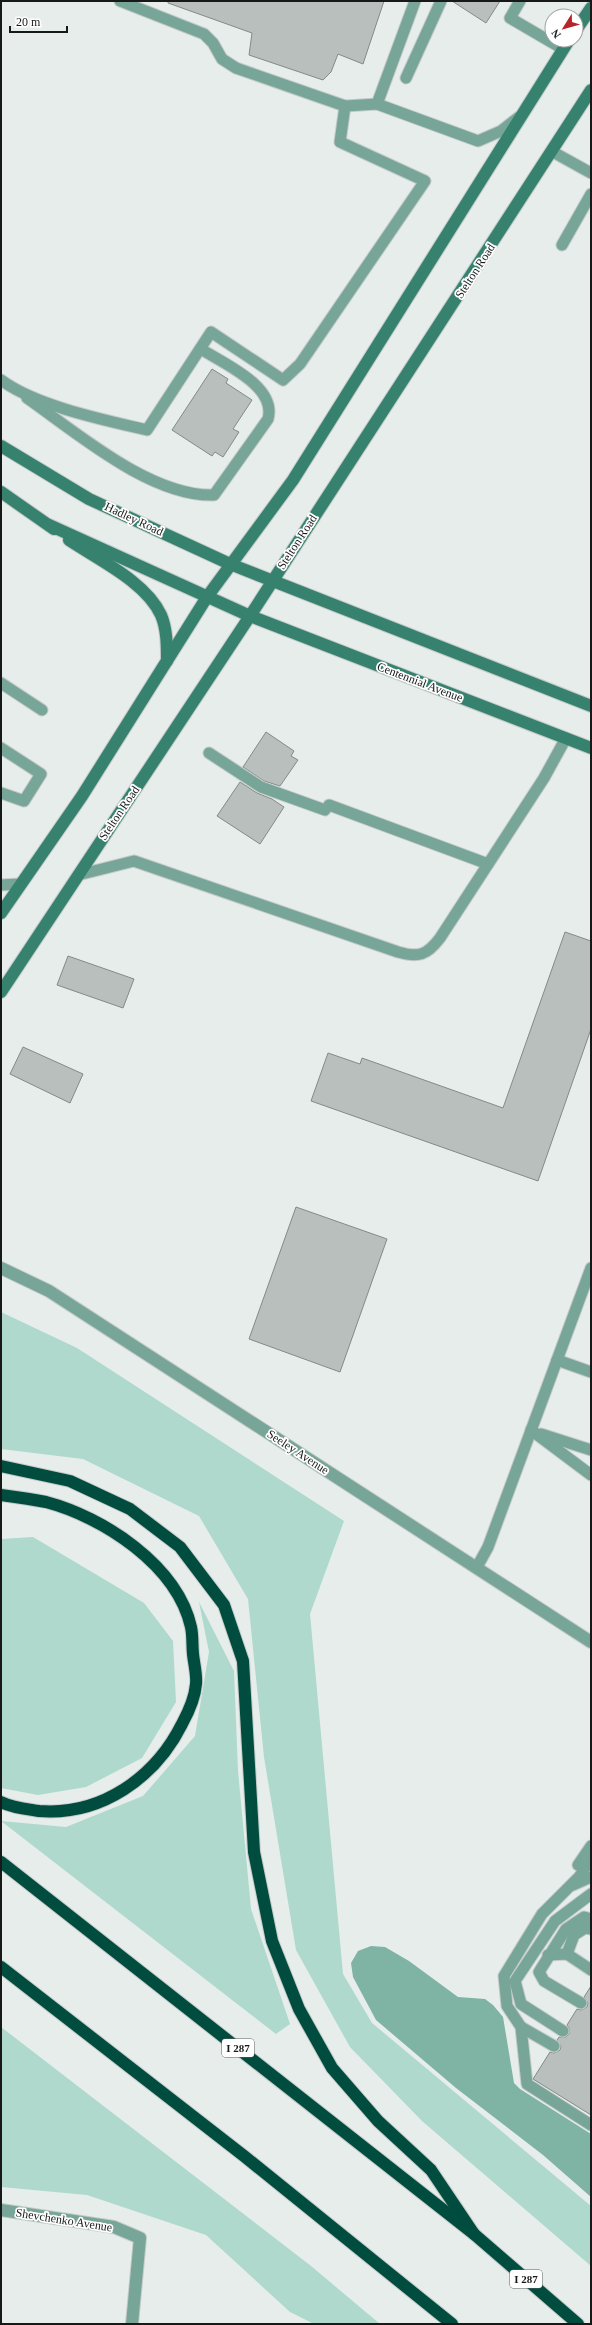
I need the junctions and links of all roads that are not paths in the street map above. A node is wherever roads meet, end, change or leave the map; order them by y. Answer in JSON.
{"nodes":[{"id":1,"x":120,"y":1,"type":"edge"},
{"id":2,"x":415,"y":1,"type":"edge"},
{"id":3,"x":441,"y":1,"type":"edge"},
{"id":4,"x":520,"y":1,"type":"edge"},
{"id":5,"x":591,"y":8,"type":"edge"},
{"id":6,"x":584,"y":18,"type":"edge"},
{"id":7,"x":544,"y":34,"type":"edge"},
{"id":8,"x":564,"y":48,"type":"edge"},
{"id":9,"x":406,"y":78,"type":"dead end"},
{"id":10,"x":591,"y":90,"type":"edge"},
{"id":11,"x":377,"y":104,"type":"junction"},
{"id":12,"x":345,"y":106,"type":"junction"},
{"id":13,"x":523,"y":115,"type":"junction"},
{"id":14,"x":553,"y":152,"type":"junction"},
{"id":15,"x":591,"y":173,"type":"edge"},
{"id":16,"x":591,"y":194,"type":"edge"},
{"id":17,"x":562,"y":245,"type":"dead end"},
{"id":18,"x":201,"y":349,"type":"junction"},
{"id":19,"x":6,"y":383,"type":"edge"},
{"id":20,"x":1,"y":446,"type":"edge"},
{"id":21,"x":2,"y":496,"type":"edge"},
{"id":22,"x":49,"y":525,"type":"junction"},
{"id":23,"x":230,"y":564,"type":"junction"},
{"id":24,"x":272,"y":581,"type":"junction"},
{"id":25,"x":207,"y":597,"type":"junction"},
{"id":26,"x":250,"y":616,"type":"junction"},
{"id":27,"x":167,"y":661,"type":"junction"},
{"id":28,"x":1,"y":683,"type":"edge"},
{"id":29,"x":591,"y":706,"type":"edge"},
{"id":30,"x":42,"y":710,"type":"dead end"},
{"id":31,"x":566,"y":738,"type":"junction"},
{"id":32,"x":1,"y":748,"type":"edge"},
{"id":33,"x":591,"y":748,"type":"edge"},
{"id":34,"x":210,"y":753,"type":"dead end"},
{"id":35,"x":1,"y":793,"type":"edge"},
{"id":36,"x":488,"y":864,"type":"junction"},
{"id":37,"x":78,"y":876,"type":"junction"},
{"id":38,"x":20,"y":884,"type":"junction"},
{"id":39,"x":1,"y":885,"type":"edge"},
{"id":40,"x":1,"y":913,"type":"edge"},
{"id":41,"x":1,"y":992,"type":"edge"},
{"id":42,"x":1,"y":1268,"type":"edge"},
{"id":43,"x":591,"y":1268,"type":"edge"},
{"id":44,"x":557,"y":1360,"type":"junction"},
{"id":45,"x":591,"y":1372,"type":"edge"},
{"id":46,"x":531,"y":1430,"type":"junction"},
{"id":47,"x":591,"y":1450,"type":"edge"},
{"id":48,"x":1,"y":1466,"type":"edge"},
{"id":49,"x":591,"y":1475,"type":"edge"},
{"id":50,"x":1,"y":1495,"type":"edge"},
{"id":51,"x":477,"y":1567,"type":"junction"},
{"id":52,"x":591,"y":1642,"type":"edge"},
{"id":53,"x":1,"y":1802,"type":"edge"},
{"id":54,"x":591,"y":1846,"type":"edge"},
{"id":55,"x":591,"y":1859,"type":"edge"},
{"id":56,"x":1,"y":1862,"type":"edge"},
{"id":57,"x":591,"y":1877,"type":"edge"},
{"id":58,"x":568,"y":1887,"type":"junction"},
{"id":59,"x":589,"y":1898,"type":"edge"},
{"id":60,"x":591,"y":1919,"type":"edge"},
{"id":61,"x":591,"y":1929,"type":"edge"},
{"id":62,"x":567,"y":1954,"type":"junction"},
{"id":63,"x":548,"y":1955,"type":"junction"},
{"id":64,"x":1,"y":1967,"type":"edge"},
{"id":65,"x":591,"y":1970,"type":"edge"},
{"id":66,"x":581,"y":2002,"type":"dead end"},
{"id":67,"x":521,"y":2027,"type":"junction"},
{"id":68,"x":563,"y":2031,"type":"dead end"},
{"id":69,"x":554,"y":2046,"type":"dead end"},
{"id":70,"x":591,"y":2125,"type":"edge"},
{"id":71,"x":1,"y":2210,"type":"edge"},
{"id":72,"x":474,"y":2234,"type":"junction"},
{"id":73,"x":132,"y":2324,"type":"edge"},
{"id":74,"x":452,"y":2324,"type":"edge"},
{"id":75,"x":578,"y":2324,"type":"edge"}],
"edges":[{"from":1,"to":12,"type":"lane"},
{"from":2,"to":11,"type":"lane"},
{"from":3,"to":9,"type":"lane"},
{"from":4,"to":7,"type":"lane"},
{"from":5,"to":6,"type":"main road"},
{"from":8,"to":13,"type":"main road"},
{"from":10,"to":14,"type":"main road","name":"Stelton Road"},
{"from":11,"to":12,"type":"lane"},
{"from":11,"to":13,"type":"lane"},
{"from":12,"to":18,"type":"lane"},
{"from":13,"to":23,"type":"main road"},
{"from":14,"to":15,"type":"lane"},
{"from":14,"to":24,"type":"main road","name":"Stelton Road"},
{"from":16,"to":17,"type":"lane"},
{"from":18,"to":19,"type":"lane"},
{"from":18,"to":19,"type":"lane"},
{"from":20,"to":23,"type":"main road","name":"Hadley Road"},
{"from":21,"to":22,"type":"main road"},
{"from":22,"to":25,"type":"main road"},
{"from":22,"to":27,"type":"main road"},
{"from":23,"to":24,"type":"main road","name":"Hadley Road"},
{"from":23,"to":25,"type":"main road"},
{"from":24,"to":26,"type":"main road","name":"Stelton Road"},
{"from":24,"to":29,"type":"main road"},
{"from":25,"to":26,"type":"main road"},
{"from":25,"to":27,"type":"main road"},
{"from":26,"to":31,"type":"main road","name":"Centennial Avenue"},
{"from":26,"to":37,"type":"main road","name":"Stelton Road"},
{"from":27,"to":38,"type":"main road"},
{"from":28,"to":30,"type":"lane"},
{"from":31,"to":33,"type":"main road","name":"Centennial Avenue"},
{"from":31,"to":36,"type":"lane"},
{"from":32,"to":35,"type":"lane"},
{"from":34,"to":36,"type":"lane"},
{"from":36,"to":37,"type":"lane"},
{"from":37,"to":41,"type":"main road","name":"Stelton Road"},
{"from":38,"to":39,"type":"lane"},
{"from":38,"to":40,"type":"main road"},
{"from":42,"to":51,"type":"street","name":"Seeley Avenue"},
{"from":43,"to":44,"type":"lane"},
{"from":44,"to":45,"type":"lane"},
{"from":44,"to":46,"type":"lane"},
{"from":46,"to":47,"type":"lane"},
{"from":46,"to":49,"type":"lane"},
{"from":46,"to":51,"type":"lane"},
{"from":48,"to":72,"type":"highway"},
{"from":50,"to":53,"type":"highway"},
{"from":51,"to":52,"type":"street","name":"Seeley Avenue"},
{"from":54,"to":58,"type":"lane"},
{"from":55,"to":58,"type":"lane"},
{"from":56,"to":72,"type":"highway","number":"I 287"},
{"from":57,"to":58,"type":"lane"},
{"from":58,"to":67,"type":"lane"},
{"from":59,"to":68,"type":"lane"},
{"from":60,"to":63,"type":"lane"},
{"from":61,"to":62,"type":"lane"},
{"from":62,"to":63,"type":"lane"},
{"from":62,"to":65,"type":"lane"},
{"from":63,"to":66,"type":"lane"},
{"from":64,"to":74,"type":"highway"},
{"from":67,"to":69,"type":"lane"},
{"from":67,"to":70,"type":"lane"},
{"from":71,"to":73,"type":"street","name":"Shevchenko Avenue"},
{"from":72,"to":75,"type":"highway","number":"I 287"}]}
